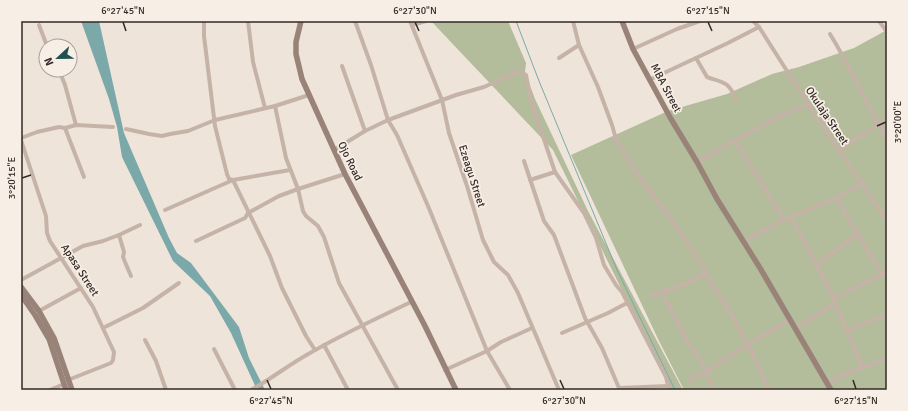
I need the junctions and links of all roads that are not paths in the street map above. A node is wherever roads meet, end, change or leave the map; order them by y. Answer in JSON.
{"nodes":[{"id":1,"x":204,"y":21,"type":"edge"},
{"id":2,"x":248,"y":21,"type":"edge"},
{"id":3,"x":301,"y":21,"type":"edge"},
{"id":4,"x":355,"y":21,"type":"edge"},
{"id":5,"x":426,"y":21,"type":"edge"},
{"id":6,"x":573,"y":21,"type":"edge"},
{"id":7,"x":622,"y":21,"type":"edge"},
{"id":8,"x":700,"y":21,"type":"edge"},
{"id":9,"x":753,"y":21,"type":"edge"},
{"id":10,"x":879,"y":21,"type":"edge"},
{"id":11,"x":411,"y":23,"type":"edge"},
{"id":12,"x":39,"y":25,"type":"dead end"},
{"id":13,"x":759,"y":27,"type":"junction"},
{"id":14,"x":887,"y":32,"type":"edge"},
{"id":15,"x":830,"y":34,"type":"dead end"},
{"id":16,"x":44,"y":38,"type":"edge"},
{"id":17,"x":579,"y":45,"type":"junction"},
{"id":18,"x":633,"y":49,"type":"junction"},
{"id":19,"x":559,"y":58,"type":"dead end"},
{"id":20,"x":696,"y":58,"type":"junction"},
{"id":21,"x":342,"y":66,"type":"dead end"},
{"id":22,"x":62,"y":78,"type":"edge"},
{"id":23,"x":649,"y":80,"type":"junction"},
{"id":24,"x":309,"y":95,"type":"junction"},
{"id":25,"x":442,"y":100,"type":"junction"},
{"id":26,"x":736,"y":100,"type":"dead end"},
{"id":27,"x":808,"y":104,"type":"junction"},
{"id":28,"x":275,"y":106,"type":"junction"},
{"id":29,"x":265,"y":108,"type":"junction"},
{"id":30,"x":887,"y":119,"type":"edge"},
{"id":31,"x":215,"y":120,"type":"junction"},
{"id":32,"x":388,"y":120,"type":"junction"},
{"id":33,"x":878,"y":124,"type":"junction"},
{"id":34,"x":76,"y":125,"type":"junction"},
{"id":35,"x":113,"y":127,"type":"dead end"},
{"id":36,"x":65,"y":128,"type":"junction"},
{"id":37,"x":126,"y":129,"type":"dead end"},
{"id":38,"x":365,"y":131,"type":"junction"},
{"id":39,"x":887,"y":138,"type":"edge"},
{"id":40,"x":735,"y":140,"type":"junction"},
{"id":41,"x":21,"y":141,"type":"edge"},
{"id":42,"x":334,"y":150,"type":"junction"},
{"id":43,"x":839,"y":150,"type":"junction"},
{"id":44,"x":524,"y":161,"type":"dead end"},
{"id":45,"x":697,"y":162,"type":"junction"},
{"id":46,"x":290,"y":170,"type":"junction"},
{"id":47,"x":555,"y":172,"type":"junction"},
{"id":48,"x":345,"y":174,"type":"junction"},
{"id":49,"x":84,"y":177,"type":"dead end"},
{"id":50,"x":233,"y":180,"type":"junction"},
{"id":51,"x":530,"y":180,"type":"junction"},
{"id":52,"x":861,"y":184,"type":"junction"},
{"id":53,"x":298,"y":189,"type":"junction"},
{"id":54,"x":836,"y":198,"type":"junction"},
{"id":55,"x":165,"y":210,"type":"dead end"},
{"id":56,"x":248,"y":213,"type":"junction"},
{"id":57,"x":791,"y":217,"type":"junction"},
{"id":58,"x":784,"y":220,"type":"junction"},
{"id":59,"x":887,"y":221,"type":"edge"},
{"id":60,"x":140,"y":225,"type":"dead end"},
{"id":61,"x":858,"y":234,"type":"junction"},
{"id":62,"x":118,"y":235,"type":"junction"},
{"id":63,"x":196,"y":240,"type":"dead end"},
{"id":64,"x":744,"y":241,"type":"junction"},
{"id":65,"x":60,"y":258,"type":"junction"},
{"id":66,"x":817,"y":264,"type":"junction"},
{"id":67,"x":706,"y":272,"type":"junction"},
{"id":68,"x":887,"y":272,"type":"edge"},
{"id":69,"x":882,"y":274,"type":"junction"},
{"id":70,"x":131,"y":276,"type":"dead end"},
{"id":71,"x":21,"y":280,"type":"edge"},
{"id":72,"x":179,"y":282,"type":"dead end"},
{"id":73,"x":21,"y":287,"type":"edge"},
{"id":74,"x":81,"y":288,"type":"junction"},
{"id":75,"x":662,"y":292,"type":"junction"},
{"id":76,"x":651,"y":295,"type":"dead end"},
{"id":77,"x":21,"y":296,"type":"edge"},
{"id":78,"x":834,"y":298,"type":"junction"},
{"id":79,"x":411,"y":302,"type":"junction"},
{"id":80,"x":627,"y":303,"type":"junction"},
{"id":81,"x":835,"y":304,"type":"junction"},
{"id":82,"x":39,"y":312,"type":"junction"},
{"id":83,"x":887,"y":315,"type":"edge"},
{"id":84,"x":790,"y":320,"type":"junction"},
{"id":85,"x":588,"y":322,"type":"junction"},
{"id":86,"x":362,"y":325,"type":"junction"},
{"id":87,"x":103,"y":328,"type":"junction"},
{"id":88,"x":532,"y":328,"type":"junction"},
{"id":89,"x":796,"y":328,"type":"junction"},
{"id":90,"x":847,"y":330,"type":"junction"},
{"id":91,"x":562,"y":333,"type":"dead end"},
{"id":92,"x":145,"y":340,"type":"dead end"},
{"id":93,"x":748,"y":344,"type":"junction"},
{"id":94,"x":324,"y":345,"type":"junction"},
{"id":95,"x":214,"y":349,"type":"dead end"},
{"id":96,"x":315,"y":350,"type":"junction"},
{"id":97,"x":487,"y":351,"type":"junction"},
{"id":98,"x":887,"y":359,"type":"edge"},
{"id":99,"x":863,"y":368,"type":"junction"},
{"id":100,"x":445,"y":370,"type":"junction"},
{"id":101,"x":706,"y":372,"type":"junction"},
{"id":102,"x":689,"y":380,"type":"dead end"},
{"id":103,"x":66,"y":382,"type":"junction"},
{"id":104,"x":827,"y":383,"type":"junction"},
{"id":105,"x":669,"y":388,"type":"edge"},
{"id":106,"x":50,"y":390,"type":"edge"},
{"id":107,"x":66,"y":390,"type":"edge"},
{"id":108,"x":72,"y":390,"type":"edge"},
{"id":109,"x":166,"y":390,"type":"edge"},
{"id":110,"x":236,"y":390,"type":"edge"},
{"id":111,"x":251,"y":390,"type":"edge"},
{"id":112,"x":348,"y":390,"type":"edge"},
{"id":113,"x":398,"y":390,"type":"edge"},
{"id":114,"x":456,"y":390,"type":"edge"},
{"id":115,"x":510,"y":390,"type":"edge"},
{"id":116,"x":559,"y":390,"type":"edge"},
{"id":117,"x":714,"y":390,"type":"edge"},
{"id":118,"x":769,"y":390,"type":"edge"},
{"id":119,"x":831,"y":390,"type":"edge"}],
"edges":[{"from":1,"to":31,"type":"street"},
{"from":2,"to":29,"type":"street"},
{"from":3,"to":24,"type":"street","name":"Ojo Road"},
{"from":4,"to":32,"type":"street"},
{"from":5,"to":11,"type":"street"},
{"from":6,"to":17,"type":"street"},
{"from":7,"to":18,"type":"street","name":"MBA Street"},
{"from":8,"to":18,"type":"street"},
{"from":9,"to":13,"type":"street","name":"Okulaja Street"},
{"from":10,"to":14,"type":"street"},
{"from":11,"to":25,"type":"street","name":"Ezeagu Street"},
{"from":12,"to":16,"type":"street"},
{"from":13,"to":20,"type":"street"},
{"from":13,"to":27,"type":"street","name":"Okulaja Street"},
{"from":15,"to":33,"type":"street"},
{"from":17,"to":19,"type":"street"},
{"from":17,"to":67,"type":"street"},
{"from":18,"to":23,"type":"street","name":"MBA Street"},
{"from":20,"to":23,"type":"street"},
{"from":20,"to":26,"type":"street"},
{"from":21,"to":38,"type":"street"},
{"from":22,"to":34,"type":"street"},
{"from":23,"to":45,"type":"street","name":"MBA Street"},
{"from":24,"to":28,"type":"street"},
{"from":24,"to":42,"type":"street","name":"Ojo Road"},
{"from":25,"to":32,"type":"street"},
{"from":25,"to":47,"type":"street"},
{"from":25,"to":88,"type":"street","name":"Ezeagu Street"},
{"from":27,"to":40,"type":"street"},
{"from":27,"to":43,"type":"street","name":"Okulaja Street"},
{"from":28,"to":29,"type":"street"},
{"from":28,"to":46,"type":"street"},
{"from":29,"to":31,"type":"street"},
{"from":30,"to":33,"type":"street"},
{"from":31,"to":37,"type":"street"},
{"from":31,"to":50,"type":"street"},
{"from":32,"to":38,"type":"street"},
{"from":32,"to":97,"type":"street"},
{"from":33,"to":39,"type":"street"},
{"from":33,"to":43,"type":"street"},
{"from":34,"to":35,"type":"street"},
{"from":34,"to":36,"type":"street"},
{"from":36,"to":41,"type":"street"},
{"from":36,"to":49,"type":"street"},
{"from":38,"to":42,"type":"street"},
{"from":40,"to":45,"type":"street"},
{"from":40,"to":58,"type":"street"},
{"from":41,"to":65,"type":"street","name":"Apasa Street"},
{"from":42,"to":48,"type":"street","name":"Ojo Road"},
{"from":43,"to":52,"type":"street","name":"Okulaja Street"},
{"from":44,"to":51,"type":"street"},
{"from":45,"to":64,"type":"street","name":"MBA Street"},
{"from":46,"to":50,"type":"street"},
{"from":46,"to":53,"type":"street"},
{"from":47,"to":51,"type":"street"},
{"from":47,"to":80,"type":"street"},
{"from":48,"to":53,"type":"street"},
{"from":48,"to":79,"type":"street","name":"Ojo Road"},
{"from":50,"to":55,"type":"street"},
{"from":50,"to":56,"type":"street"},
{"from":51,"to":85,"type":"street"},
{"from":52,"to":54,"type":"street"},
{"from":52,"to":59,"type":"street","name":"Okulaja Street"},
{"from":53,"to":56,"type":"street"},
{"from":53,"to":86,"type":"street"},
{"from":54,"to":57,"type":"street"},
{"from":54,"to":61,"type":"street"},
{"from":56,"to":63,"type":"street"},
{"from":56,"to":96,"type":"street"},
{"from":57,"to":58,"type":"street"},
{"from":57,"to":66,"type":"street"},
{"from":58,"to":64,"type":"street"},
{"from":60,"to":62,"type":"street"},
{"from":61,"to":66,"type":"street"},
{"from":61,"to":69,"type":"street"},
{"from":62,"to":65,"type":"street"},
{"from":62,"to":70,"type":"street"},
{"from":64,"to":84,"type":"street","name":"MBA Street"},
{"from":65,"to":71,"type":"street"},
{"from":65,"to":74,"type":"street","name":"Apasa Street"},
{"from":66,"to":78,"type":"street"},
{"from":67,"to":75,"type":"street"},
{"from":67,"to":93,"type":"street"},
{"from":68,"to":69,"type":"street"},
{"from":69,"to":78,"type":"street"},
{"from":72,"to":87,"type":"street"},
{"from":73,"to":82,"type":"street"},
{"from":74,"to":82,"type":"street"},
{"from":74,"to":87,"type":"street","name":"Apasa Street"},
{"from":75,"to":76,"type":"street"},
{"from":75,"to":101,"type":"street"},
{"from":77,"to":103,"type":"street"},
{"from":78,"to":81,"type":"street"},
{"from":79,"to":86,"type":"street"},
{"from":79,"to":100,"type":"street","name":"Ojo Road"},
{"from":80,"to":85,"type":"street"},
{"from":80,"to":105,"type":"street"},
{"from":81,"to":89,"type":"street"},
{"from":81,"to":90,"type":"street"},
{"from":82,"to":103,"type":"street"},
{"from":83,"to":90,"type":"street"},
{"from":84,"to":89,"type":"street","name":"MBA Street"},
{"from":84,"to":93,"type":"street"},
{"from":85,"to":91,"type":"street"},
{"from":85,"to":105,"type":"street"},
{"from":86,"to":94,"type":"street"},
{"from":86,"to":113,"type":"street"},
{"from":87,"to":103,"type":"street","name":"Apasa Street"},
{"from":88,"to":97,"type":"street"},
{"from":88,"to":116,"type":"street","name":"Ezeagu Street"},
{"from":89,"to":104,"type":"street","name":"MBA Street"},
{"from":90,"to":99,"type":"street"},
{"from":92,"to":109,"type":"street"},
{"from":93,"to":101,"type":"street"},
{"from":93,"to":118,"type":"street"},
{"from":94,"to":96,"type":"street"},
{"from":94,"to":112,"type":"street"},
{"from":95,"to":110,"type":"street"},
{"from":96,"to":111,"type":"street"},
{"from":97,"to":100,"type":"street"},
{"from":97,"to":115,"type":"street"},
{"from":98,"to":99,"type":"street"},
{"from":99,"to":104,"type":"street"},
{"from":100,"to":114,"type":"street","name":"Ojo Road"},
{"from":101,"to":102,"type":"street"},
{"from":101,"to":117,"type":"street"},
{"from":103,"to":106,"type":"street"},
{"from":103,"to":107,"type":"street"},
{"from":103,"to":108,"type":"street"},
{"from":104,"to":119,"type":"street","name":"MBA Street"}]}
